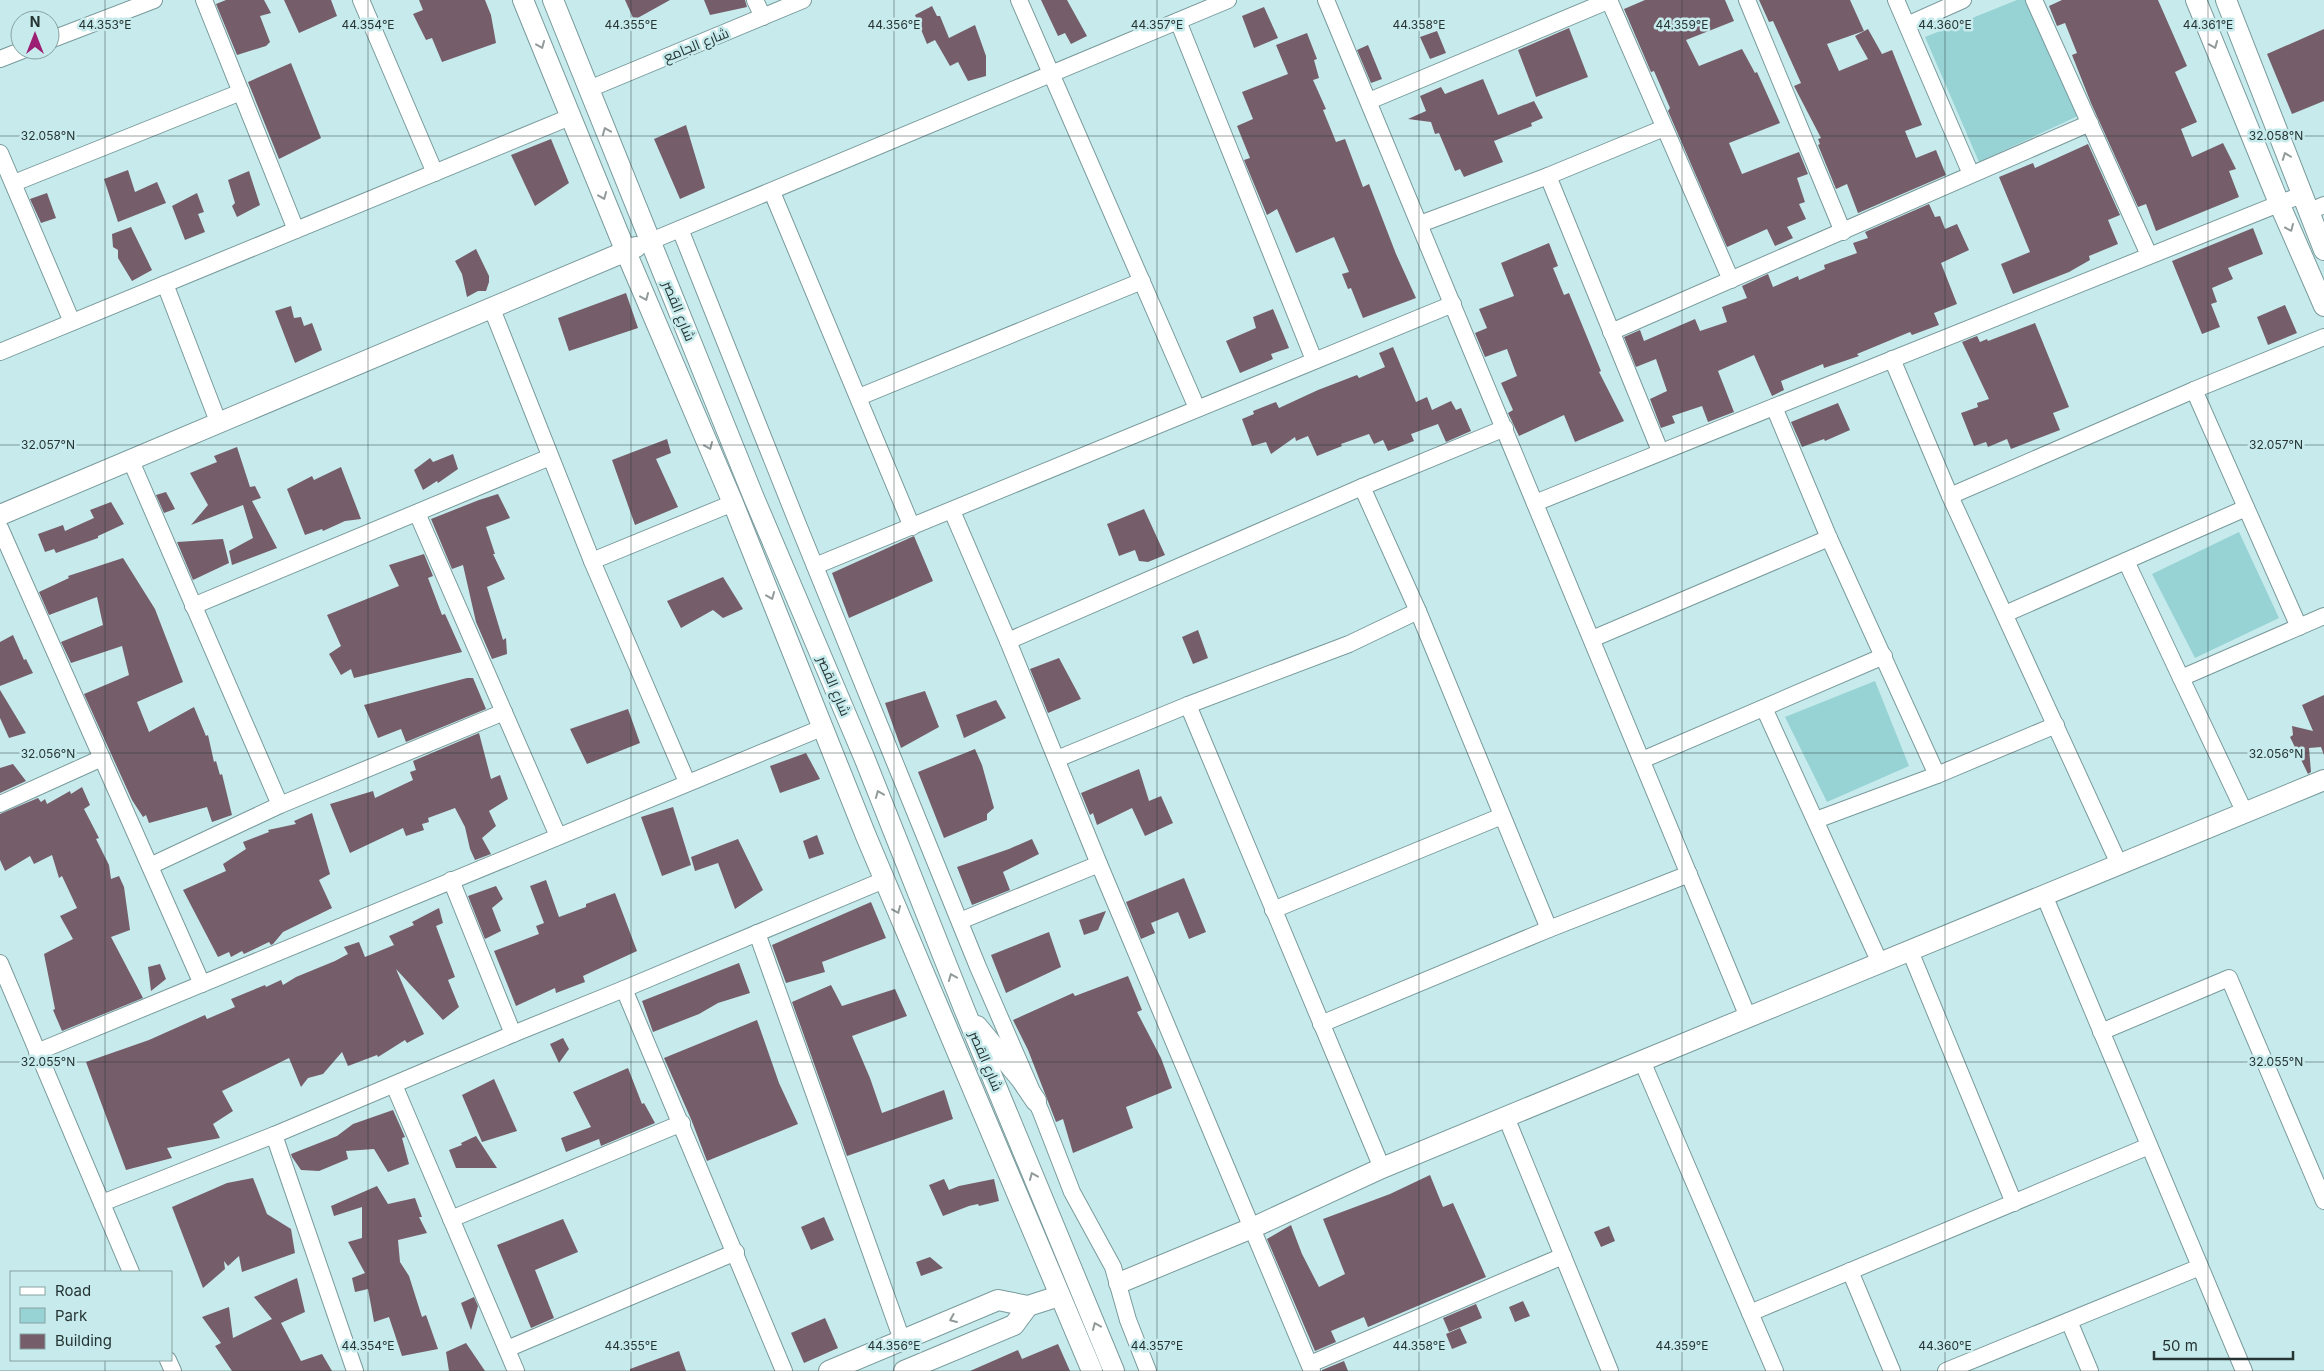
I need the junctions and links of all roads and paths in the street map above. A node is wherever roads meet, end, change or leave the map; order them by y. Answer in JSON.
{"nodes":[{"id":1,"x":154,"y":0,"type":"edge"},
{"id":2,"x":204,"y":0,"type":"edge"},
{"id":3,"x":361,"y":0,"type":"edge"},
{"id":4,"x":523,"y":0,"type":"edge"},
{"id":5,"x":553,"y":0,"type":"edge"},
{"id":6,"x":755,"y":0,"type":"edge"},
{"id":7,"x":803,"y":0,"type":"edge"},
{"id":8,"x":1019,"y":0,"type":"edge"},
{"id":9,"x":1228,"y":0,"type":"edge"},
{"id":10,"x":1326,"y":0,"type":"edge"},
{"id":11,"x":1610,"y":0,"type":"edge"},
{"id":12,"x":1747,"y":0,"type":"edge"},
{"id":13,"x":1896,"y":0,"type":"edge"},
{"id":14,"x":1963,"y":0,"type":"edge"},
{"id":15,"x":2034,"y":0,"type":"edge"},
{"id":16,"x":2196,"y":0,"type":"edge"},
{"id":17,"x":2226,"y":0,"type":"edge"},
{"id":18,"x":763,"y":18,"type":"junction"},
{"id":19,"x":1178,"y":21,"type":"junction"},
{"id":20,"x":1907,"y":25,"type":"junction"},
{"id":21,"x":60,"y":36,"type":"edge"},
{"id":22,"x":1051,"y":74,"type":"junction"},
{"id":23,"x":589,"y":89,"type":"junction"},
{"id":24,"x":241,"y":92,"type":"junction"},
{"id":25,"x":1369,"y":100,"type":"junction"},
{"id":26,"x":570,"y":117,"type":"junction"},
{"id":27,"x":2090,"y":123,"type":"junction"},
{"id":28,"x":1664,"y":128,"type":"junction"},
{"id":29,"x":0,"y":153,"type":"edge"},
{"id":30,"x":435,"y":173,"type":"junction"},
{"id":31,"x":1971,"y":174,"type":"junction"},
{"id":32,"x":1548,"y":176,"type":"junction"},
{"id":33,"x":14,"y":183,"type":"junction"},
{"id":34,"x":772,"y":192,"type":"junction"},
{"id":35,"x":2279,"y":203,"type":"junction"},
{"id":36,"x":2311,"y":204,"type":"edge"},
{"id":37,"x":1420,"y":224,"type":"junction"},
{"id":38,"x":680,"y":229,"type":"junction"},
{"id":39,"x":296,"y":230,"type":"junction"},
{"id":40,"x":1843,"y":232,"type":"junction"},
{"id":41,"x":651,"y":241,"type":"junction"},
{"id":42,"x":2324,"y":250,"type":"edge"},
{"id":43,"x":626,"y":252,"type":"junction"},
{"id":44,"x":2149,"y":256,"type":"junction"},
{"id":45,"x":1731,"y":280,"type":"junction"},
{"id":46,"x":1142,"y":281,"type":"junction"},
{"id":47,"x":165,"y":284,"type":"junction"},
{"id":48,"x":1453,"y":304,"type":"junction"},
{"id":49,"x":2324,"y":306,"type":"edge"},
{"id":50,"x":492,"y":309,"type":"junction"},
{"id":51,"x":72,"y":322,"type":"junction"},
{"id":52,"x":1611,"y":332,"type":"junction"},
{"id":53,"x":2324,"y":337,"type":"edge"},
{"id":54,"x":0,"y":352,"type":"edge"},
{"id":55,"x":1314,"y":360,"type":"junction"},
{"id":56,"x":1892,"y":360,"type":"junction"},
{"id":57,"x":2194,"y":390,"type":"junction"},
{"id":58,"x":859,"y":396,"type":"junction"},
{"id":59,"x":1774,"y":407,"type":"junction"},
{"id":60,"x":1197,"y":408,"type":"junction"},
{"id":61,"x":219,"y":424,"type":"junction"},
{"id":62,"x":1504,"y":428,"type":"junction"},
{"id":63,"x":1660,"y":452,"type":"junction"},
{"id":64,"x":550,"y":457,"type":"junction"},
{"id":65,"x":130,"y":461,"type":"junction"},
{"id":66,"x":1362,"y":487,"type":"junction"},
{"id":67,"x":1950,"y":496,"type":"junction"},
{"id":68,"x":733,"y":503,"type":"junction"},
{"id":69,"x":1535,"y":503,"type":"junction"},
{"id":70,"x":2246,"y":508,"type":"junction"},
{"id":71,"x":952,"y":511,"type":"junction"},
{"id":72,"x":416,"y":513,"type":"junction"},
{"id":73,"x":0,"y":515,"type":"edge"},
{"id":74,"x":912,"y":527,"type":"junction"},
{"id":75,"x":0,"y":528,"type":"edge"},
{"id":76,"x":1830,"y":538,"type":"junction"},
{"id":77,"x":592,"y":561,"type":"junction"},
{"id":78,"x":2126,"y":561,"type":"junction"},
{"id":79,"x":815,"y":566,"type":"junction"},
{"id":80,"x":193,"y":606,"type":"junction"},
{"id":81,"x":1418,"y":611,"type":"junction"},
{"id":82,"x":2005,"y":614,"type":"junction"},
{"id":83,"x":2324,"y":616,"type":"edge"},
{"id":84,"x":2299,"y":627,"type":"junction"},
{"id":85,"x":1592,"y":638,"type":"junction"},
{"id":86,"x":1008,"y":641,"type":"junction"},
{"id":87,"x":1884,"y":656,"type":"junction"},
{"id":88,"x":2181,"y":678,"type":"junction"},
{"id":89,"x":1188,"y":706,"type":"junction"},
{"id":90,"x":1764,"y":708,"type":"junction"},
{"id":91,"x":504,"y":712,"type":"junction"},
{"id":92,"x":2056,"y":725,"type":"junction"},
{"id":93,"x":824,"y":727,"type":"junction"},
{"id":94,"x":864,"y":757,"type":"junction"},
{"id":95,"x":102,"y":758,"type":"junction"},
{"id":96,"x":1057,"y":759,"type":"junction"},
{"id":97,"x":1642,"y":760,"type":"junction"},
{"id":98,"x":839,"y":768,"type":"junction"},
{"id":99,"x":1937,"y":775,"type":"junction"},
{"id":100,"x":2324,"y":780,"type":"edge"},
{"id":101,"x":687,"y":782,"type":"junction"},
{"id":102,"x":0,"y":804,"type":"edge"},
{"id":103,"x":280,"y":806,"type":"junction"},
{"id":104,"x":2245,"y":813,"type":"junction"},
{"id":105,"x":1502,"y":816,"type":"junction"},
{"id":106,"x":1816,"y":820,"type":"junction"},
{"id":107,"x":892,"y":827,"type":"junction"},
{"id":108,"x":558,"y":836,"type":"junction"},
{"id":109,"x":866,"y":836,"type":"junction"},
{"id":110,"x":1099,"y":864,"type":"junction"},
{"id":111,"x":2119,"y":864,"type":"junction"},
{"id":112,"x":150,"y":866,"type":"junction"},
{"id":113,"x":1689,"y":874,"type":"junction"},
{"id":114,"x":451,"y":880,"type":"junction"},
{"id":115,"x":884,"y":880,"type":"junction"},
{"id":116,"x":2044,"y":895,"type":"junction"},
{"id":117,"x":1274,"y":910,"type":"junction"},
{"id":118,"x":960,"y":921,"type":"junction"},
{"id":119,"x":1550,"y":929,"type":"junction"},
{"id":120,"x":757,"y":933,"type":"junction"},
{"id":121,"x":1910,"y":951,"type":"junction"},
{"id":122,"x":0,"y":963,"type":"edge"},
{"id":123,"x":1880,"y":963,"type":"junction"},
{"id":124,"x":202,"y":984,"type":"junction"},
{"id":125,"x":624,"y":990,"type":"junction"},
{"id":126,"x":965,"y":1011,"type":"junction"},
{"id":127,"x":1748,"y":1017,"type":"junction"},
{"id":128,"x":1321,"y":1024,"type":"junction"},
{"id":129,"x":2101,"y":1032,"type":"junction"},
{"id":130,"x":513,"y":1034,"type":"junction"},
{"id":131,"x":37,"y":1052,"type":"junction"},
{"id":132,"x":1642,"y":1061,"type":"junction"},
{"id":133,"x":394,"y":1085,"type":"junction"},
{"id":134,"x":1036,"y":1101,"type":"junction"},
{"id":135,"x":1506,"y":1117,"type":"junction"},
{"id":136,"x":682,"y":1123,"type":"junction"},
{"id":137,"x":274,"y":1136,"type":"junction"},
{"id":138,"x":2149,"y":1146,"type":"junction"},
{"id":139,"x":1382,"y":1168,"type":"junction"},
{"id":140,"x":2320,"y":1182,"type":"edge"},
{"id":141,"x":2324,"y":1201,"type":"edge"},
{"id":142,"x":102,"y":1203,"type":"junction"},
{"id":143,"x":2014,"y":1203,"type":"junction"},
{"id":144,"x":451,"y":1219,"type":"junction"},
{"id":145,"x":1252,"y":1228,"type":"junction"},
{"id":146,"x":736,"y":1252,"type":"junction"},
{"id":147,"x":1563,"y":1256,"type":"junction"},
{"id":148,"x":2200,"y":1267,"type":"junction"},
{"id":149,"x":131,"y":1271,"type":"edge"},
{"id":150,"x":1850,"y":1271,"type":"junction"},
{"id":151,"x":1120,"y":1283,"type":"junction"},
{"id":152,"x":1059,"y":1296,"type":"junction"},
{"id":153,"x":1028,"y":1306,"type":"junction"},
{"id":154,"x":1750,"y":1313,"type":"junction"},
{"id":155,"x":2069,"y":1321,"type":"junction"},
{"id":156,"x":902,"y":1340,"type":"junction"},
{"id":157,"x":507,"y":1349,"type":"junction"},
{"id":158,"x":1311,"y":1368,"type":"edge"},
{"id":159,"x":355,"y":1371,"type":"edge"},
{"id":160,"x":516,"y":1371,"type":"edge"},
{"id":161,"x":784,"y":1371,"type":"edge"},
{"id":162,"x":829,"y":1371,"type":"edge"},
{"id":163,"x":904,"y":1371,"type":"edge"},
{"id":164,"x":1092,"y":1371,"type":"edge"},
{"id":165,"x":1114,"y":1371,"type":"edge"},
{"id":166,"x":1148,"y":1371,"type":"edge"},
{"id":167,"x":1610,"y":1371,"type":"edge"},
{"id":168,"x":1775,"y":1371,"type":"edge"},
{"id":169,"x":1892,"y":1371,"type":"edge"},
{"id":170,"x":1946,"y":1371,"type":"edge"},
{"id":171,"x":2090,"y":1371,"type":"edge"},
{"id":172,"x":2244,"y":1371,"type":"edge"}],
"edges":[{"from":1,"to":21,"type":"street"},
{"from":2,"to":24,"type":"street"},
{"from":3,"to":30,"type":"street"},
{"from":4,"to":26,"type":"street","name":"شارع القصر","one_way":true},
{"from":5,"to":23,"type":"street","name":"شارع القصر"},
{"from":6,"to":18,"type":"street"},
{"from":7,"to":18,"type":"street","name":"شارع الجامع"},
{"from":8,"to":22,"type":"street"},
{"from":9,"to":19,"type":"street"},
{"from":10,"to":25,"type":"street"},
{"from":11,"to":25,"type":"street"},
{"from":11,"to":28,"type":"street"},
{"from":12,"to":40,"type":"street"},
{"from":13,"to":20,"type":"street"},
{"from":14,"to":20,"type":"street"},
{"from":15,"to":27,"type":"street"},
{"from":16,"to":35,"type":"street","one_way":true},
{"from":36,"to":17,"type":"street","one_way":true},
{"from":18,"to":23,"type":"street","name":"شارع الجامع"},
{"from":19,"to":22,"type":"street"},
{"from":19,"to":55,"type":"street"},
{"from":20,"to":31,"type":"street"},
{"from":22,"to":34,"type":"street"},
{"from":22,"to":46,"type":"street"},
{"from":41,"to":23,"type":"street","name":"شارع القصر","one_way":true},
{"from":24,"to":33,"type":"street"},
{"from":24,"to":39,"type":"street"},
{"from":25,"to":37,"type":"street"},
{"from":26,"to":30,"type":"street"},
{"from":26,"to":43,"type":"street","name":"شارع القصر","one_way":true},
{"from":27,"to":31,"type":"street"},
{"from":27,"to":44,"type":"street"},
{"from":28,"to":32,"type":"street"},
{"from":28,"to":45,"type":"street"},
{"from":29,"to":33,"type":"street"},
{"from":30,"to":39,"type":"street"},
{"from":31,"to":40,"type":"street"},
{"from":32,"to":37,"type":"street"},
{"from":32,"to":52,"type":"street"},
{"from":33,"to":51,"type":"street"},
{"from":34,"to":38,"type":"street"},
{"from":34,"to":58,"type":"street"},
{"from":35,"to":36,"type":"street"},
{"from":35,"to":44,"type":"street"},
{"from":35,"to":49,"type":"street","one_way":true},
{"from":36,"to":42,"type":"street"},
{"from":37,"to":48,"type":"street"},
{"from":38,"to":41,"type":"street"},
{"from":38,"to":79,"type":"street"},
{"from":39,"to":47,"type":"street"},
{"from":40,"to":45,"type":"street"},
{"from":41,"to":43,"type":"street"},
{"from":41,"to":94,"type":"street","name":"شارع القصر"},
{"from":43,"to":50,"type":"street"},
{"from":43,"to":68,"type":"street","name":"شارع القصر","one_way":true},
{"from":44,"to":56,"type":"street"},
{"from":45,"to":52,"type":"street"},
{"from":46,"to":58,"type":"street"},
{"from":46,"to":60,"type":"street"},
{"from":47,"to":51,"type":"street"},
{"from":47,"to":61,"type":"street"},
{"from":48,"to":55,"type":"street"},
{"from":48,"to":62,"type":"street"},
{"from":50,"to":61,"type":"street"},
{"from":50,"to":64,"type":"street"},
{"from":51,"to":54,"type":"street"},
{"from":52,"to":63,"type":"street"},
{"from":53,"to":57,"type":"street"},
{"from":55,"to":60,"type":"street"},
{"from":56,"to":59,"type":"street"},
{"from":56,"to":67,"type":"street"},
{"from":57,"to":67,"type":"street"},
{"from":57,"to":70,"type":"street"},
{"from":58,"to":74,"type":"street"},
{"from":59,"to":63,"type":"street"},
{"from":59,"to":76,"type":"street"},
{"from":60,"to":71,"type":"street"},
{"from":61,"to":65,"type":"street"},
{"from":62,"to":66,"type":"street"},
{"from":62,"to":69,"type":"street"},
{"from":63,"to":69,"type":"street"},
{"from":64,"to":72,"type":"street"},
{"from":64,"to":77,"type":"street"},
{"from":65,"to":73,"type":"street"},
{"from":65,"to":80,"type":"street"},
{"from":66,"to":81,"type":"street"},
{"from":66,"to":86,"type":"street"},
{"from":67,"to":82,"type":"street"},
{"from":68,"to":77,"type":"street"},
{"from":68,"to":93,"type":"street","name":"شارع القصر","one_way":true},
{"from":69,"to":85,"type":"street"},
{"from":70,"to":78,"type":"street"},
{"from":70,"to":84,"type":"street"},
{"from":71,"to":74,"type":"street"},
{"from":71,"to":86,"type":"street"},
{"from":72,"to":80,"type":"street"},
{"from":72,"to":91,"type":"street"},
{"from":74,"to":79,"type":"street"},
{"from":75,"to":95,"type":"street"},
{"from":76,"to":85,"type":"street"},
{"from":76,"to":87,"type":"street"},
{"from":77,"to":101,"type":"street"},
{"from":78,"to":82,"type":"street"},
{"from":78,"to":88,"type":"street"},
{"from":79,"to":118,"type":"street"},
{"from":80,"to":103,"type":"street"},
{"from":81,"to":89,"type":"street"},
{"from":81,"to":105,"type":"street"},
{"from":82,"to":92,"type":"street"},
{"from":83,"to":84,"type":"street"},
{"from":84,"to":88,"type":"street"},
{"from":85,"to":97,"type":"street"},
{"from":86,"to":96,"type":"street"},
{"from":87,"to":90,"type":"street"},
{"from":87,"to":99,"type":"street"},
{"from":88,"to":104,"type":"street"},
{"from":89,"to":96,"type":"street"},
{"from":89,"to":117,"type":"street"},
{"from":90,"to":97,"type":"street"},
{"from":90,"to":106,"type":"street"},
{"from":91,"to":103,"type":"street"},
{"from":91,"to":108,"type":"street"},
{"from":92,"to":99,"type":"street"},
{"from":92,"to":111,"type":"street"},
{"from":93,"to":98,"type":"street","name":"شارع القصر"},
{"from":93,"to":101,"type":"street"},
{"from":94,"to":98,"type":"street"},
{"from":107,"to":94,"type":"street","name":"شارع القصر","one_way":true},
{"from":95,"to":102,"type":"street"},
{"from":95,"to":112,"type":"street"},
{"from":96,"to":110,"type":"street"},
{"from":97,"to":113,"type":"street"},
{"from":98,"to":109,"type":"street","name":"شارع القصر"},
{"from":99,"to":106,"type":"street"},
{"from":100,"to":104,"type":"street"},
{"from":101,"to":108,"type":"street"},
{"from":103,"to":112,"type":"street"},
{"from":104,"to":111,"type":"street"},
{"from":105,"to":117,"type":"street"},
{"from":105,"to":119,"type":"street"},
{"from":106,"to":123,"type":"street"},
{"from":107,"to":109,"type":"street"},
{"from":126,"to":107,"type":"street","name":"شارع القصر","one_way":true},
{"from":108,"to":114,"type":"street"},
{"from":109,"to":115,"type":"street","name":"شارع القصر"},
{"from":110,"to":118,"type":"street"},
{"from":110,"to":145,"type":"street"},
{"from":111,"to":116,"type":"street"},
{"from":112,"to":124,"type":"street"},
{"from":113,"to":119,"type":"street"},
{"from":113,"to":127,"type":"street"},
{"from":114,"to":124,"type":"street"},
{"from":114,"to":130,"type":"street"},
{"from":115,"to":120,"type":"street"},
{"from":115,"to":152,"type":"street","name":"شارع القصر","one_way":true},
{"from":116,"to":121,"type":"street"},
{"from":116,"to":129,"type":"street"},
{"from":117,"to":128,"type":"street"},
{"from":118,"to":134,"type":"street"},
{"from":119,"to":128,"type":"street"},
{"from":120,"to":125,"type":"street"},
{"from":120,"to":156,"type":"street"},
{"from":121,"to":123,"type":"street"},
{"from":121,"to":143,"type":"street"},
{"from":122,"to":131,"type":"street"},
{"from":123,"to":127,"type":"street"},
{"from":124,"to":131,"type":"street"},
{"from":125,"to":130,"type":"street"},
{"from":125,"to":136,"type":"street"},
{"from":126,"to":134,"type":"street"},
{"from":165,"to":126,"type":"street","name":"شارع القصر","one_way":true},
{"from":127,"to":132,"type":"street"},
{"from":128,"to":139,"type":"street"},
{"from":129,"to":138,"type":"street"},
{"from":129,"to":140,"type":"street"},
{"from":130,"to":133,"type":"street"},
{"from":131,"to":142,"type":"street"},
{"from":132,"to":135,"type":"street"},
{"from":132,"to":154,"type":"street"},
{"from":133,"to":137,"type":"street"},
{"from":133,"to":144,"type":"street"},
{"from":134,"to":151,"type":"street"},
{"from":135,"to":139,"type":"street"},
{"from":135,"to":147,"type":"street"},
{"from":136,"to":144,"type":"street"},
{"from":136,"to":146,"type":"street"},
{"from":137,"to":142,"type":"street"},
{"from":137,"to":159,"type":"street"},
{"from":138,"to":143,"type":"street"},
{"from":138,"to":148,"type":"street"},
{"from":139,"to":145,"type":"street"},
{"from":140,"to":141,"type":"street"},
{"from":142,"to":149,"type":"street"},
{"from":143,"to":150,"type":"street"},
{"from":144,"to":157,"type":"street"},
{"from":145,"to":151,"type":"street"},
{"from":145,"to":158,"type":"street"},
{"from":146,"to":157,"type":"street"},
{"from":146,"to":161,"type":"street"},
{"from":147,"to":158,"type":"street"},
{"from":147,"to":167,"type":"street"},
{"from":148,"to":155,"type":"street"},
{"from":148,"to":172,"type":"street"},
{"from":150,"to":154,"type":"street"},
{"from":150,"to":169,"type":"street"},
{"from":151,"to":166,"type":"street"},
{"from":152,"to":153,"type":"street"},
{"from":152,"to":164,"type":"street","name":"شارع القصر"},
{"from":153,"to":156,"type":"street","one_way":true},
{"from":153,"to":163,"type":"street"},
{"from":154,"to":168,"type":"street"},
{"from":155,"to":170,"type":"street"},
{"from":155,"to":171,"type":"street"},
{"from":156,"to":162,"type":"street"},
{"from":157,"to":160,"type":"street"}]}
